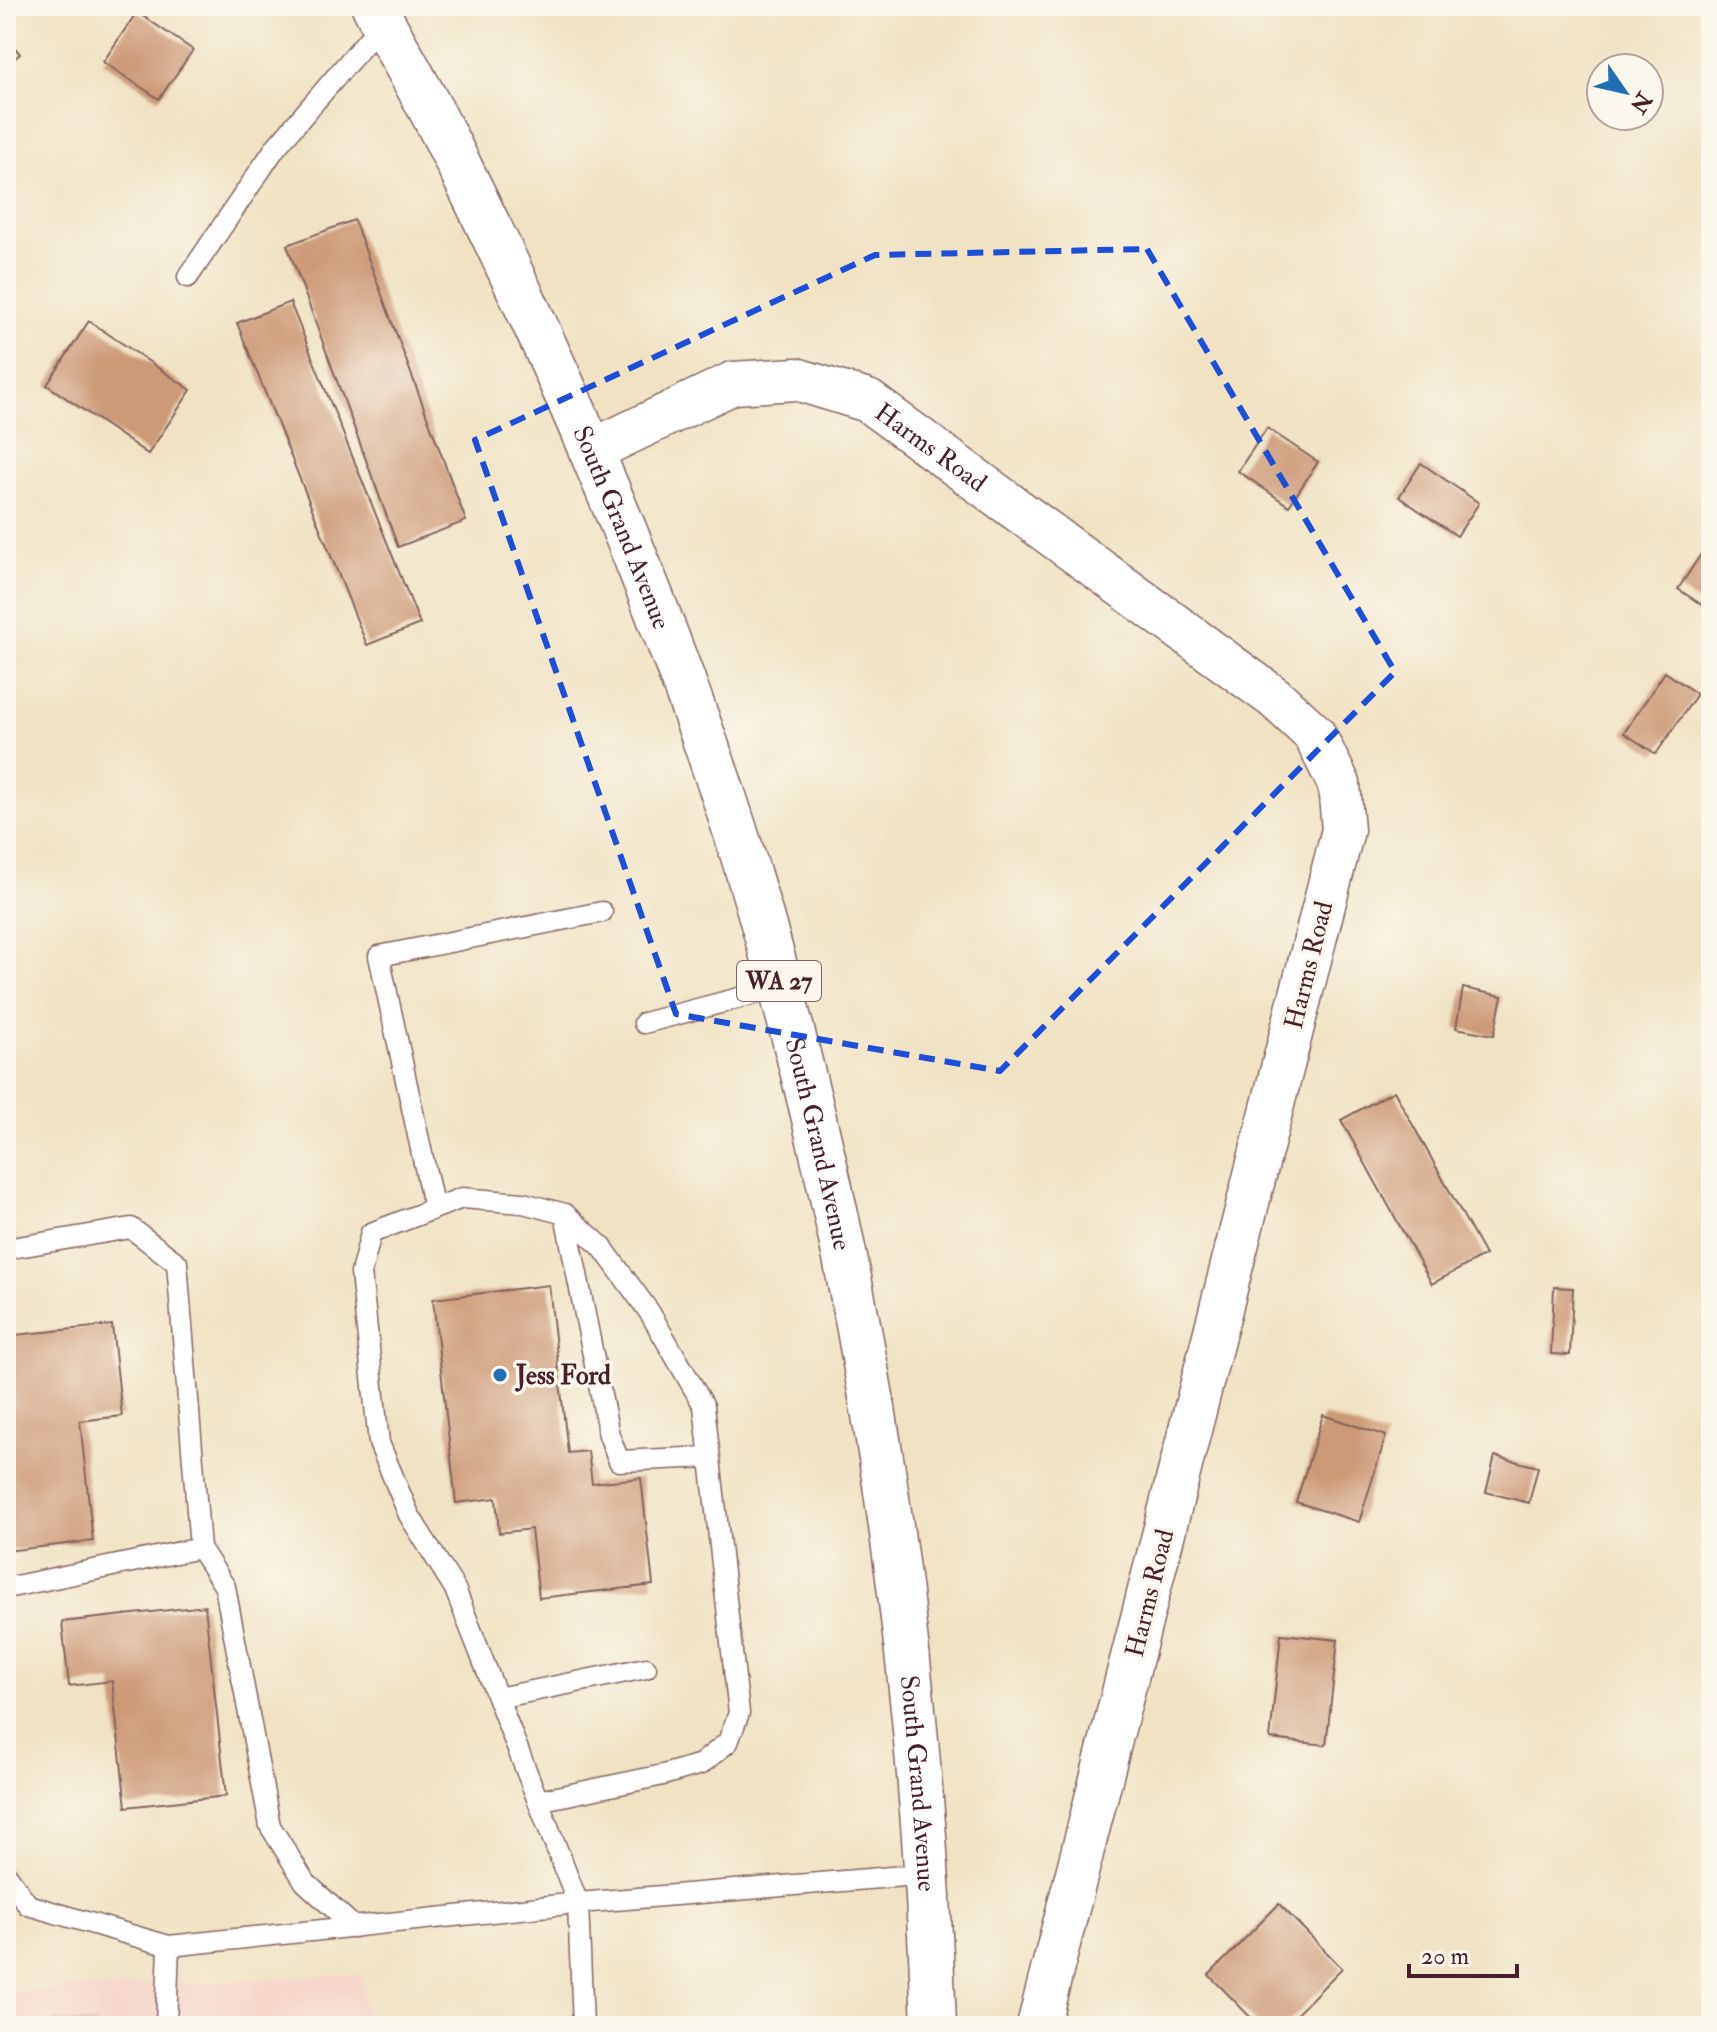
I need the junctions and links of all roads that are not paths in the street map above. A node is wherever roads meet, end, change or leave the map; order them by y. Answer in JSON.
{"nodes":[{"id":1,"x":378,"y":14,"type":"edge"},
{"id":2,"x":188,"y":277,"type":"dead end"},
{"id":3,"x":591,"y":451,"type":"junction"},
{"id":4,"x":602,"y":912,"type":"dead end"},
{"id":5,"x":781,"y":987,"type":"junction"},
{"id":6,"x":644,"y":1023,"type":"dead end"},
{"id":7,"x":434,"y":1209,"type":"junction"},
{"id":8,"x":565,"y":1214,"type":"junction"},
{"id":9,"x":6,"y":1249,"type":"edge"},
{"id":10,"x":709,"y":1457,"type":"junction"},
{"id":11,"x":200,"y":1548,"type":"junction"},
{"id":12,"x":6,"y":1588,"type":"edge"},
{"id":13,"x":646,"y":1668,"type":"dead end"},
{"id":14,"x":498,"y":1698,"type":"junction"},
{"id":15,"x":538,"y":1801,"type":"junction"},
{"id":16,"x":6,"y":1874,"type":"edge"},
{"id":17,"x":928,"y":1874,"type":"junction"},
{"id":18,"x":578,"y":1903,"type":"junction"},
{"id":19,"x":354,"y":1927,"type":"junction"},
{"id":20,"x":169,"y":1946,"type":"junction"},
{"id":21,"x":166,"y":2026,"type":"edge"},
{"id":22,"x":583,"y":2026,"type":"edge"},
{"id":23,"x":934,"y":2026,"type":"edge"},
{"id":24,"x":1038,"y":2026,"type":"edge"}],
"edges":[{"from":1,"to":2,"type":"lane"},
{"from":1,"to":3,"type":"main road","name":"South Grand Avenue","number":"WA 27"},
{"from":3,"to":5,"type":"main road","name":"South Grand Avenue","number":"WA 27"},
{"from":3,"to":24,"type":"street","name":"Harms Road"},
{"from":4,"to":7,"type":"lane"},
{"from":5,"to":6,"type":"lane"},
{"from":5,"to":17,"type":"main road","name":"South Grand Avenue","number":"WA 27"},
{"from":7,"to":8,"type":"lane"},
{"from":7,"to":14,"type":"lane"},
{"from":8,"to":10,"type":"lane"},
{"from":8,"to":10,"type":"lane"},
{"from":9,"to":11,"type":"lane"},
{"from":10,"to":15,"type":"lane"},
{"from":11,"to":12,"type":"lane"},
{"from":11,"to":19,"type":"lane"},
{"from":13,"to":14,"type":"lane"},
{"from":14,"to":15,"type":"lane"},
{"from":15,"to":18,"type":"lane"},
{"from":16,"to":20,"type":"lane"},
{"from":17,"to":18,"type":"lane"},
{"from":17,"to":23,"type":"main road","name":"South Grand Avenue","number":"WA 27"},
{"from":18,"to":19,"type":"lane"},
{"from":18,"to":22,"type":"lane"},
{"from":19,"to":20,"type":"lane"},
{"from":20,"to":21,"type":"lane"}]}
